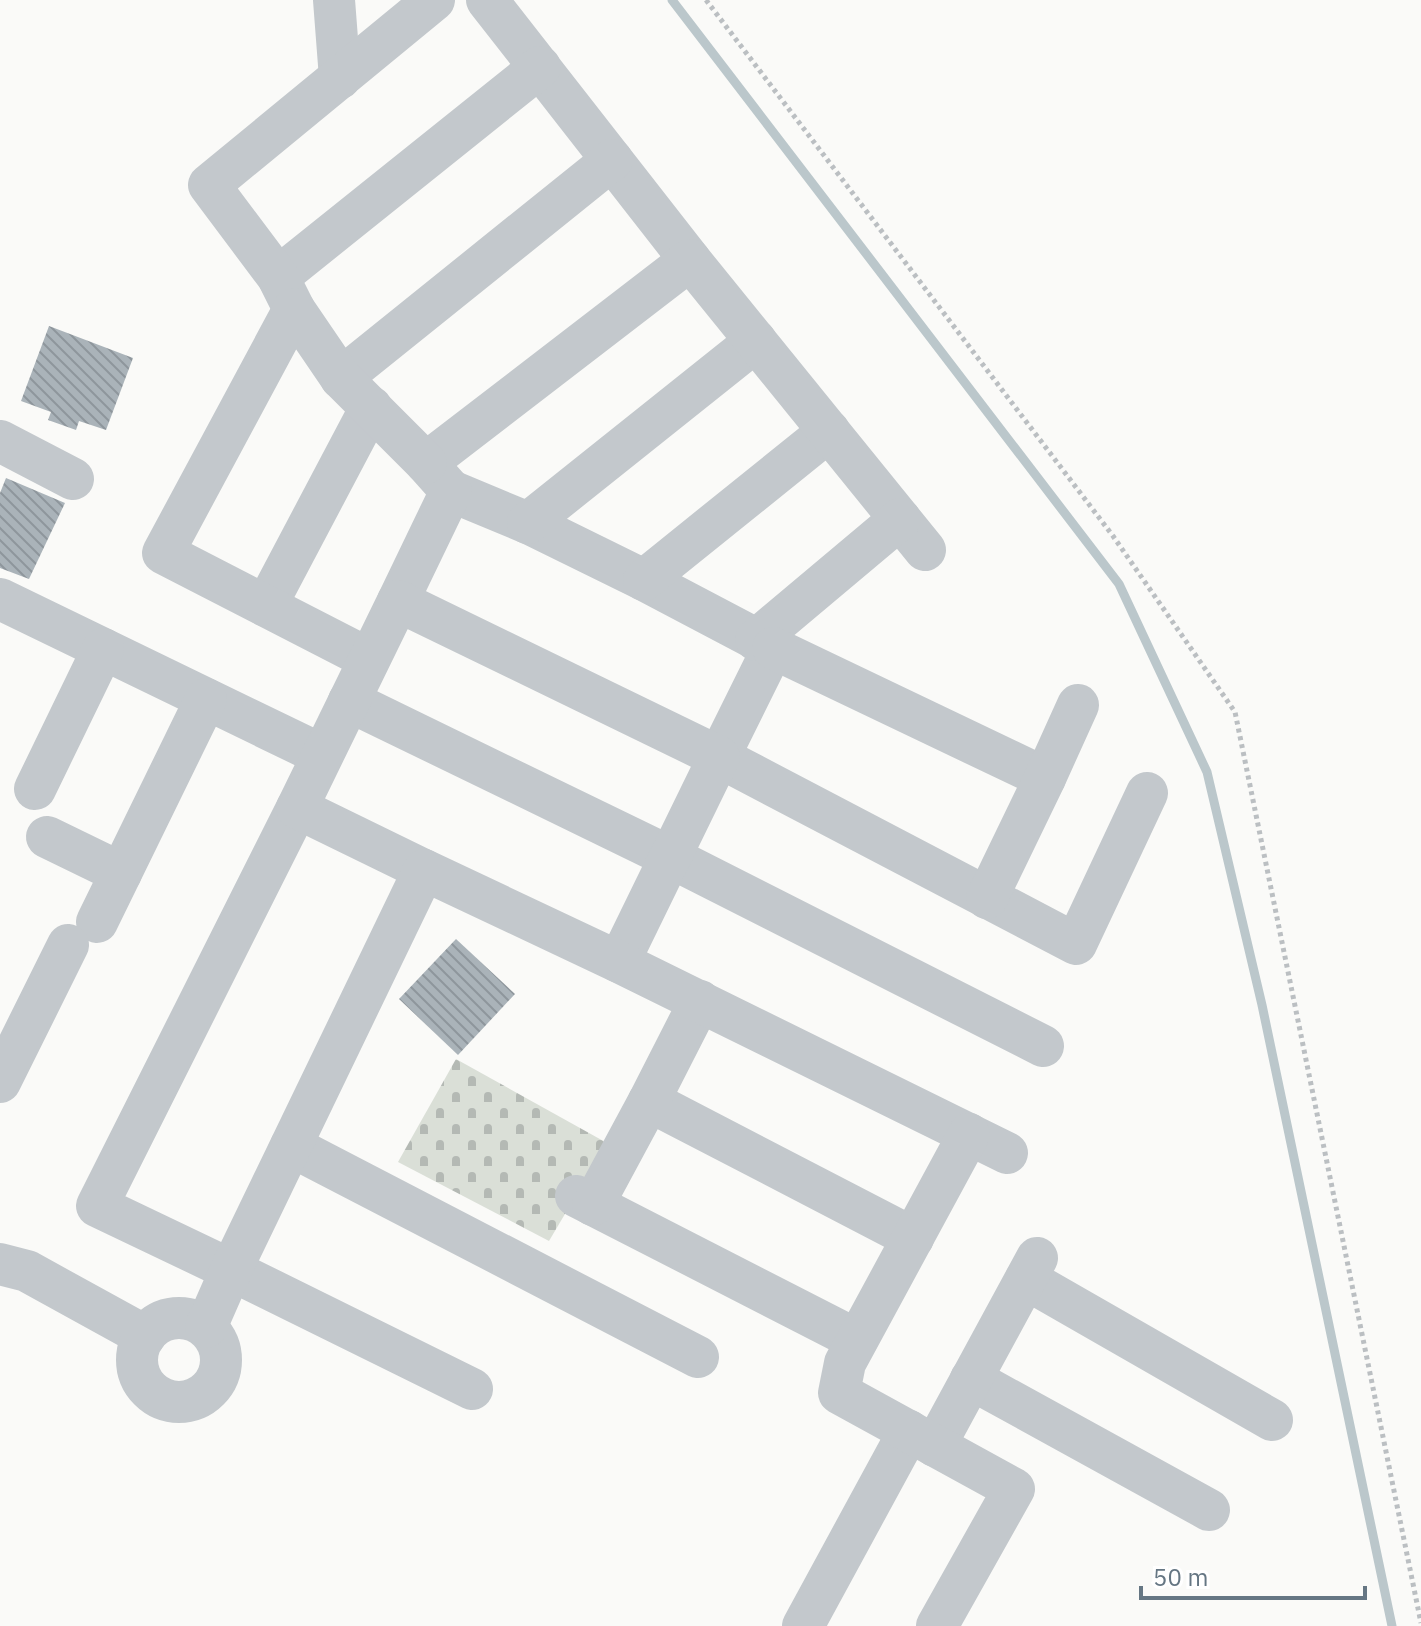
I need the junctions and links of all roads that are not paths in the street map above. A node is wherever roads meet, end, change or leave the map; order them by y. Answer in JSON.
{"nodes":[{"id":1,"x":334,"y":0,"type":"edge"},
{"id":2,"x":434,"y":0,"type":"edge"},
{"id":3,"x":487,"y":0,"type":"edge"},
{"id":4,"x":540,"y":67,"type":"junction"},
{"id":5,"x":340,"y":78,"type":"junction"},
{"id":6,"x":612,"y":160,"type":"junction"},
{"id":7,"x":690,"y":260,"type":"junction"},
{"id":8,"x":286,"y":293,"type":"junction"},
{"id":9,"x":756,"y":341,"type":"junction"},
{"id":10,"x":341,"y":378,"type":"junction"},
{"id":11,"x":371,"y":407,"type":"junction"},
{"id":12,"x":829,"y":431,"type":"junction"},
{"id":13,"x":0,"y":441,"type":"edge"},
{"id":14,"x":438,"y":477,"type":"junction"},
{"id":15,"x":73,"y":479,"type":"dead end"},
{"id":16,"x":528,"y":523,"type":"junction"},
{"id":17,"x":644,"y":580,"type":"junction"},
{"id":18,"x":0,"y":599,"type":"edge"},
{"id":19,"x":398,"y":601,"type":"junction"},
{"id":20,"x":266,"y":606,"type":"junction"},
{"id":21,"x":764,"y":644,"type":"junction"},
{"id":22,"x":103,"y":649,"type":"junction"},
{"id":23,"x":369,"y":659,"type":"junction"},
{"id":24,"x":206,"y":699,"type":"junction"},
{"id":25,"x":349,"y":701,"type":"junction"},
{"id":26,"x":1078,"y":705,"type":"dead end"},
{"id":27,"x":322,"y":755,"type":"junction"},
{"id":28,"x":719,"y":757,"type":"junction"},
{"id":29,"x":1045,"y":778,"type":"junction"},
{"id":30,"x":35,"y":789,"type":"dead end"},
{"id":31,"x":1147,"y":793,"type":"dead end"},
{"id":32,"x":297,"y":808,"type":"junction"},
{"id":33,"x":47,"y":837,"type":"dead end"},
{"id":34,"x":670,"y":857,"type":"junction"},
{"id":35,"x":424,"y":870,"type":"junction"},
{"id":36,"x":121,"y":873,"type":"junction"},
{"id":37,"x":987,"y":898,"type":"junction"},
{"id":38,"x":619,"y":962,"type":"junction"},
{"id":39,"x":700,"y":1001,"type":"junction"},
{"id":40,"x":1043,"y":1046,"type":"dead end"},
{"id":41,"x":0,"y":1082,"type":"edge"},
{"id":42,"x":649,"y":1101,"type":"junction"},
{"id":43,"x":969,"y":1134,"type":"junction"},
{"id":44,"x":291,"y":1146,"type":"junction"},
{"id":45,"x":1007,"y":1153,"type":"dead end"},
{"id":46,"x":913,"y":1238,"type":"junction"},
{"id":47,"x":0,"y":1264,"type":"edge"},
{"id":48,"x":231,"y":1270,"type":"junction"},
{"id":49,"x":0,"y":1292,"type":"edge"},
{"id":50,"x":206,"y":1327,"type":"junction"},
{"id":51,"x":857,"y":1340,"type":"junction"},
{"id":52,"x":141,"y":1349,"type":"junction"},
{"id":53,"x":698,"y":1357,"type":"dead end"},
{"id":54,"x":971,"y":1379,"type":"junction"},
{"id":55,"x":472,"y":1389,"type":"dead end"},
{"id":56,"x":1272,"y":1420,"type":"dead end"},
{"id":57,"x":922,"y":1438,"type":"junction"},
{"id":58,"x":1209,"y":1510,"type":"dead end"},
{"id":59,"x":803,"y":1626,"type":"edge"},
{"id":60,"x":937,"y":1626,"type":"edge"}],
"edges":[{"from":1,"to":5,"type":"street"},
{"from":2,"to":5,"type":"street"},
{"from":3,"to":4,"type":"street"},
{"from":4,"to":6,"type":"street"},
{"from":4,"to":8,"type":"street"},
{"from":5,"to":8,"type":"street"},
{"from":6,"to":7,"type":"street"},
{"from":6,"to":10,"type":"street"},
{"from":7,"to":9,"type":"street"},
{"from":7,"to":14,"type":"street"},
{"from":8,"to":10,"type":"street"},
{"from":8,"to":20,"type":"street"},
{"from":9,"to":12,"type":"street"},
{"from":9,"to":16,"type":"street"},
{"from":10,"to":11,"type":"street"},
{"from":11,"to":14,"type":"street"},
{"from":11,"to":20,"type":"street"},
{"from":12,"to":17,"type":"street"},
{"from":12,"to":21,"type":"street"},
{"from":13,"to":15,"type":"street"},
{"from":14,"to":16,"type":"street"},
{"from":14,"to":19,"type":"street"},
{"from":16,"to":17,"type":"street"},
{"from":17,"to":21,"type":"street"},
{"from":18,"to":22,"type":"street"},
{"from":19,"to":23,"type":"street"},
{"from":19,"to":28,"type":"street"},
{"from":20,"to":23,"type":"street"},
{"from":21,"to":28,"type":"street"},
{"from":21,"to":29,"type":"street"},
{"from":22,"to":24,"type":"street"},
{"from":22,"to":30,"type":"street"},
{"from":23,"to":25,"type":"street"},
{"from":24,"to":27,"type":"street"},
{"from":24,"to":36,"type":"street"},
{"from":25,"to":27,"type":"street"},
{"from":25,"to":34,"type":"street"},
{"from":26,"to":29,"type":"street"},
{"from":27,"to":32,"type":"street"},
{"from":28,"to":34,"type":"street"},
{"from":28,"to":37,"type":"street"},
{"from":29,"to":37,"type":"street"},
{"from":31,"to":37,"type":"street"},
{"from":32,"to":35,"type":"street"},
{"from":32,"to":48,"type":"street"},
{"from":33,"to":36,"type":"street"},
{"from":34,"to":38,"type":"street"},
{"from":34,"to":40,"type":"street"},
{"from":35,"to":38,"type":"street"},
{"from":35,"to":44,"type":"street"},
{"from":36,"to":41,"type":"street"},
{"from":38,"to":39,"type":"street"},
{"from":39,"to":42,"type":"street"},
{"from":39,"to":43,"type":"street"},
{"from":42,"to":46,"type":"street"},
{"from":42,"to":51,"type":"street"},
{"from":43,"to":45,"type":"street"},
{"from":43,"to":46,"type":"street"},
{"from":44,"to":48,"type":"street"},
{"from":44,"to":53,"type":"street"},
{"from":46,"to":51,"type":"street"},
{"from":47,"to":52,"type":"street"},
{"from":48,"to":50,"type":"street"},
{"from":48,"to":55,"type":"street"},
{"from":49,"to":52,"type":"street"},
{"from":50,"to":52,"type":"street"},
{"from":50,"to":52,"type":"street"},
{"from":51,"to":57,"type":"street"},
{"from":54,"to":56,"type":"street"},
{"from":54,"to":57,"type":"street"},
{"from":54,"to":58,"type":"street"},
{"from":57,"to":59,"type":"street"},
{"from":57,"to":60,"type":"street"}]}
